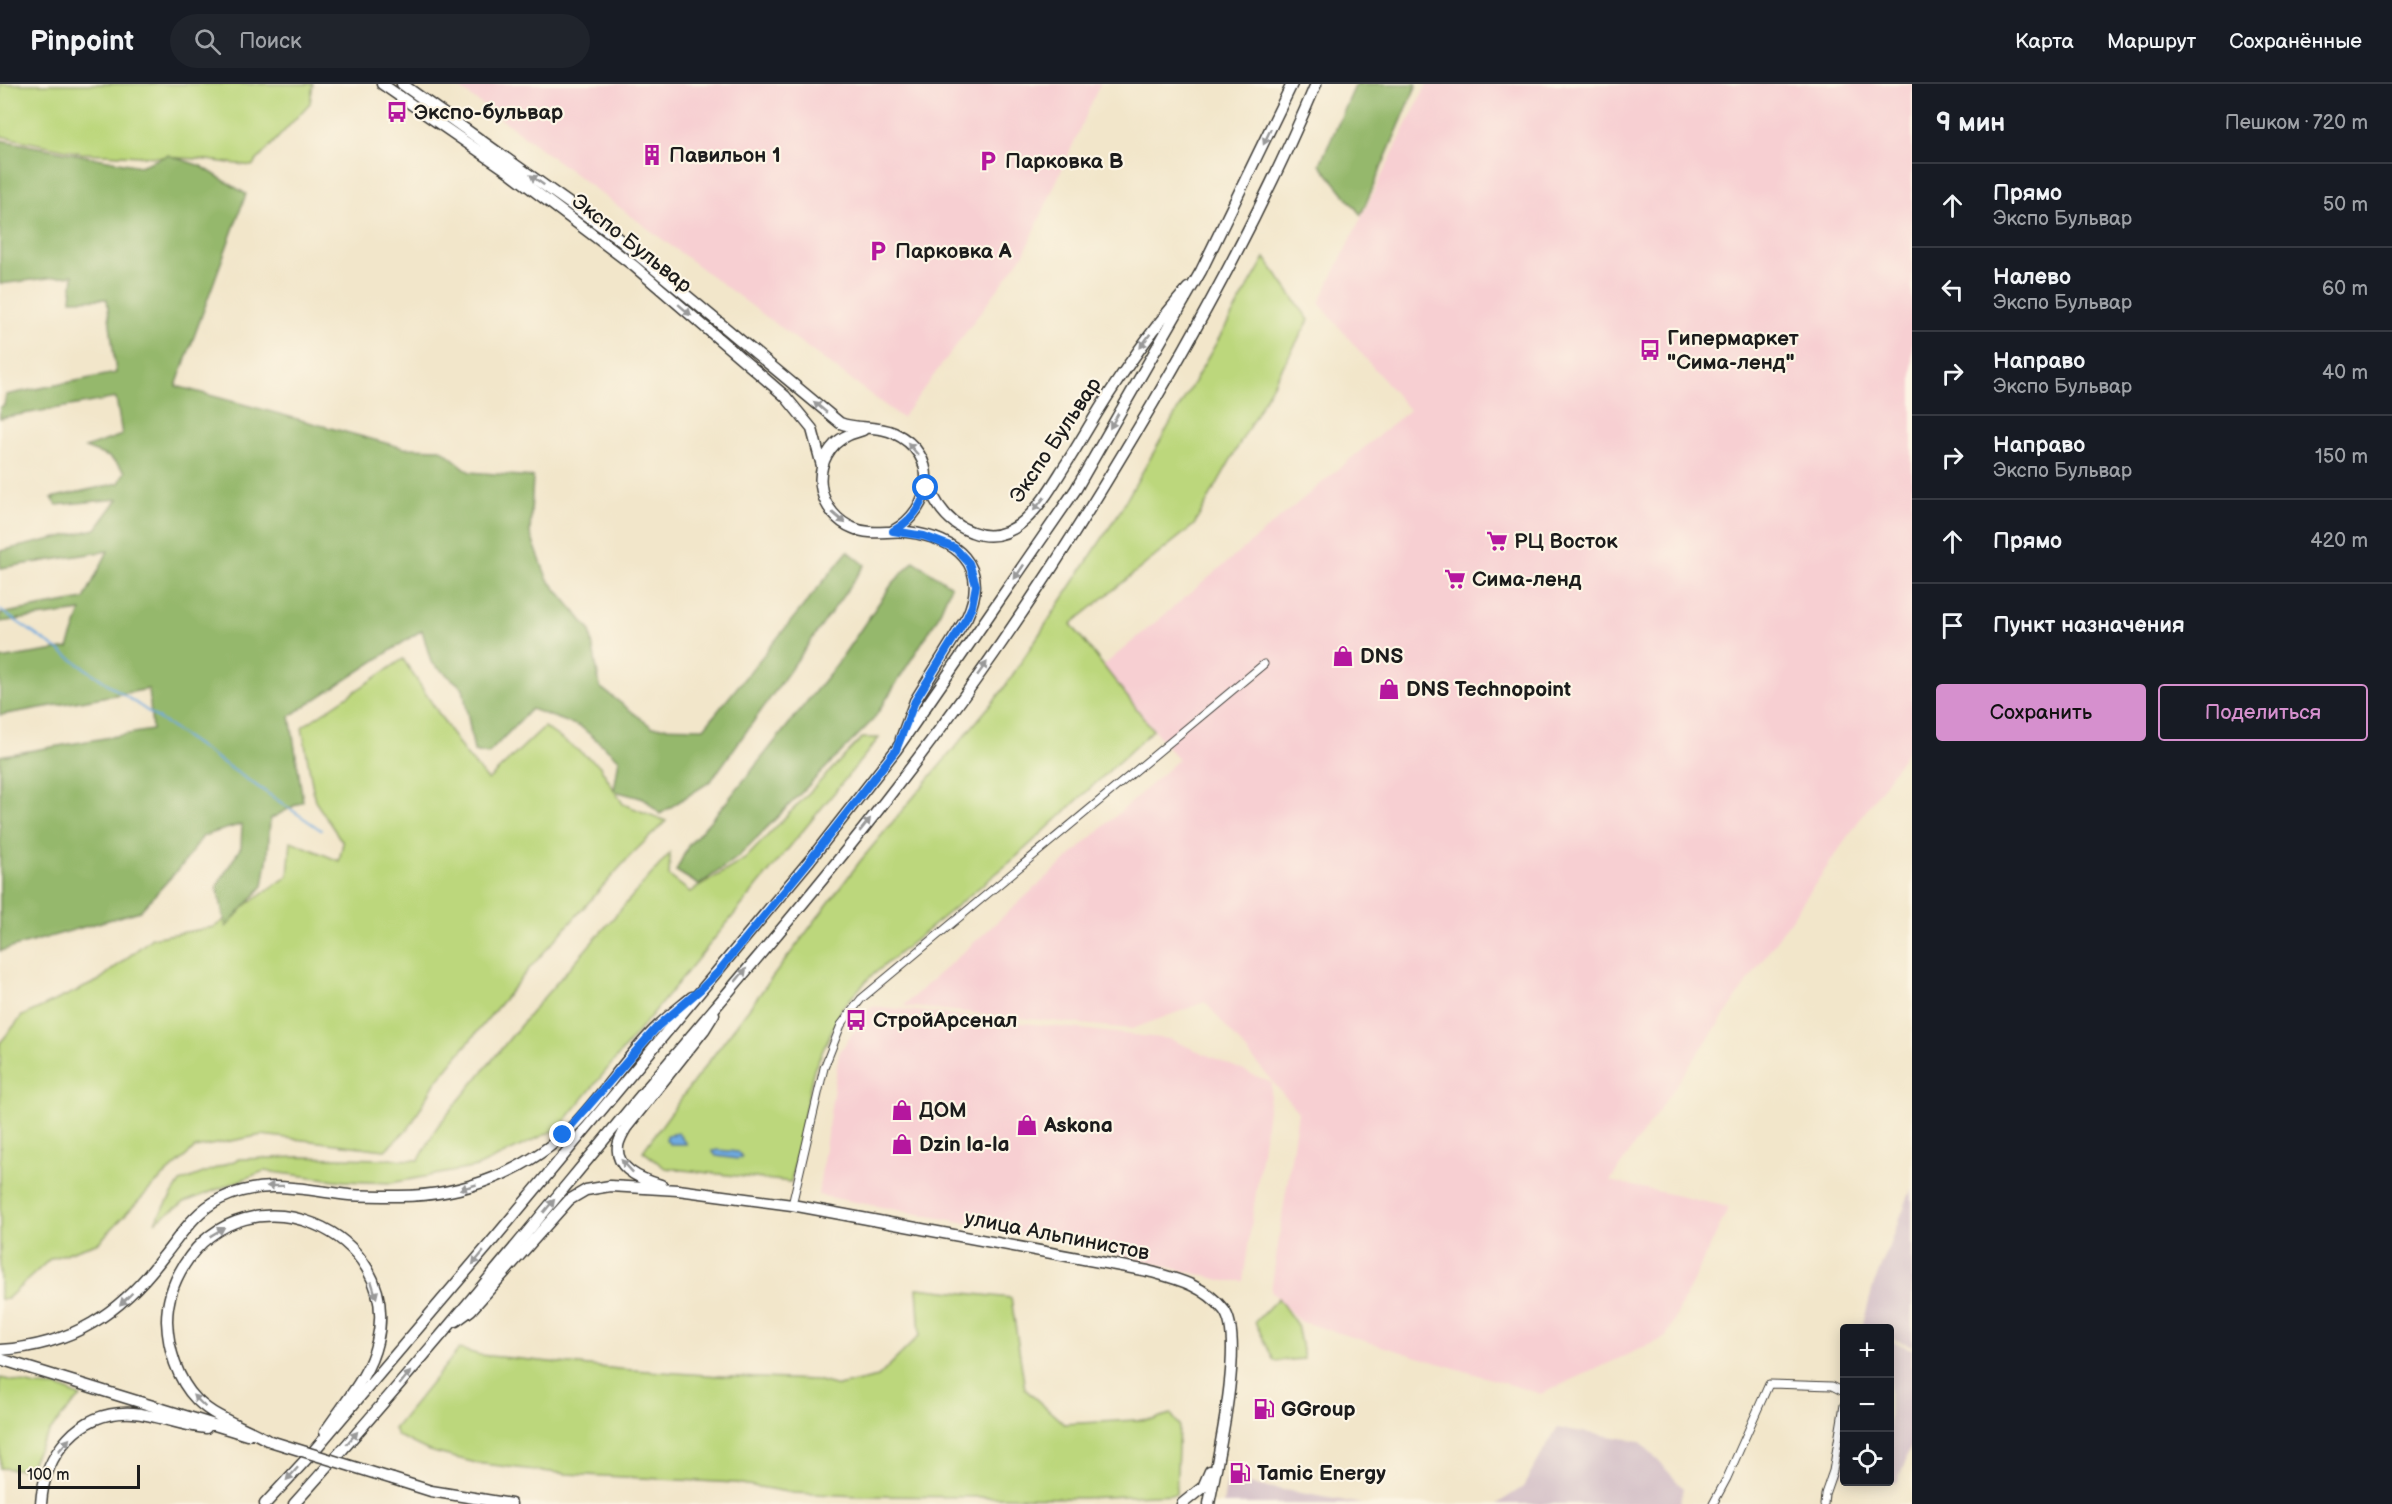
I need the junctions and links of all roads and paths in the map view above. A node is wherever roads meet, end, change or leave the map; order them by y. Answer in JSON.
{"nodes":[{"id":1,"x":381,"y":84,"type":"edge"},
{"id":2,"x":402,"y":84,"type":"edge"},
{"id":3,"x":1292,"y":84,"type":"edge"},
{"id":4,"x":1316,"y":84,"type":"edge"},
{"id":5,"x":1196,"y":279,"type":"junction"},
{"id":6,"x":872,"y":428,"type":"junction"},
{"id":7,"x":822,"y":466,"type":"junction"},
{"id":8,"x":927,"y":481,"type":"junction"},
{"id":9,"x":893,"y":531,"type":"junction"},
{"id":10,"x":1264,"y":664,"type":"dead end"},
{"id":11,"x":896,"y":750,"type":"junction"},
{"id":12,"x":701,"y":989,"type":"junction"},
{"id":13,"x":725,"y":996,"type":"junction"},
{"id":14,"x":678,"y":1190,"type":"junction"},
{"id":15,"x":792,"y":1205,"type":"junction"},
{"id":16,"x":444,"y":1331,"type":"junction"},
{"id":17,"x":0,"y":1350,"type":"edge"},
{"id":18,"x":0,"y":1359,"type":"edge"},
{"id":19,"x":1840,"y":1390,"type":"edge"},
{"id":20,"x":227,"y":1429,"type":"junction"},
{"id":21,"x":1840,"y":1432,"type":"edge"},
{"id":22,"x":1220,"y":1439,"type":"junction"},
{"id":23,"x":269,"y":1441,"type":"junction"},
{"id":24,"x":312,"y":1453,"type":"junction"},
{"id":25,"x":41,"y":1504,"type":"edge"},
{"id":26,"x":265,"y":1504,"type":"edge"},
{"id":27,"x":294,"y":1504,"type":"edge"},
{"id":28,"x":511,"y":1504,"type":"edge"},
{"id":29,"x":1182,"y":1504,"type":"edge"},
{"id":30,"x":1209,"y":1504,"type":"edge"},
{"id":31,"x":1713,"y":1504,"type":"edge"},
{"id":32,"x":1824,"y":1504,"type":"edge"}],
"edges":[{"from":1,"to":7,"type":"main road","name":"Экспо Бульвар","one_way":true},
{"from":6,"to":2,"type":"main road","name":"Экспо Бульвар","one_way":true},
{"from":3,"to":5,"type":"main road","one_way":true},
{"from":13,"to":4,"type":"main road","one_way":true},
{"from":5,"to":8,"type":"main road","name":"Экспо Бульвар","one_way":true},
{"from":5,"to":11,"type":"main road","one_way":true},
{"from":6,"to":7,"type":"main road"},
{"from":8,"to":6,"type":"main road","name":"Экспо Бульвар","one_way":true},
{"from":7,"to":9,"type":"main road","name":"Экспо Бульвар","one_way":true},
{"from":8,"to":9,"type":"main road"},
{"from":9,"to":11,"type":"main road","name":"Экспо Бульвар"},
{"from":10,"to":15,"type":"street"},
{"from":11,"to":12,"type":"main road"},
{"from":12,"to":17,"type":"main road","one_way":true},
{"from":12,"to":24,"type":"main road","one_way":true},
{"from":14,"to":13,"type":"main road","one_way":true},
{"from":16,"to":13,"type":"main road","one_way":true},
{"from":14,"to":15,"type":"main road","name":"улица Альпинистов"},
{"from":14,"to":16,"type":"main road"},
{"from":15,"to":22,"type":"main road","name":"улица Альпинистов"},
{"from":27,"to":16,"type":"main road","one_way":true},
{"from":18,"to":20,"type":"main road"},
{"from":19,"to":31,"type":"street"},
{"from":20,"to":23,"type":"main road"},
{"from":25,"to":20,"type":"main road","one_way":true},
{"from":21,"to":32,"type":"street"},
{"from":22,"to":29,"type":"main road"},
{"from":22,"to":30,"type":"main road","name":"улица Альпинистов"},
{"from":23,"to":24,"type":"main road","one_way":true},
{"from":23,"to":28,"type":"main road","bridge":true},
{"from":24,"to":26,"type":"main road","one_way":true}]}
